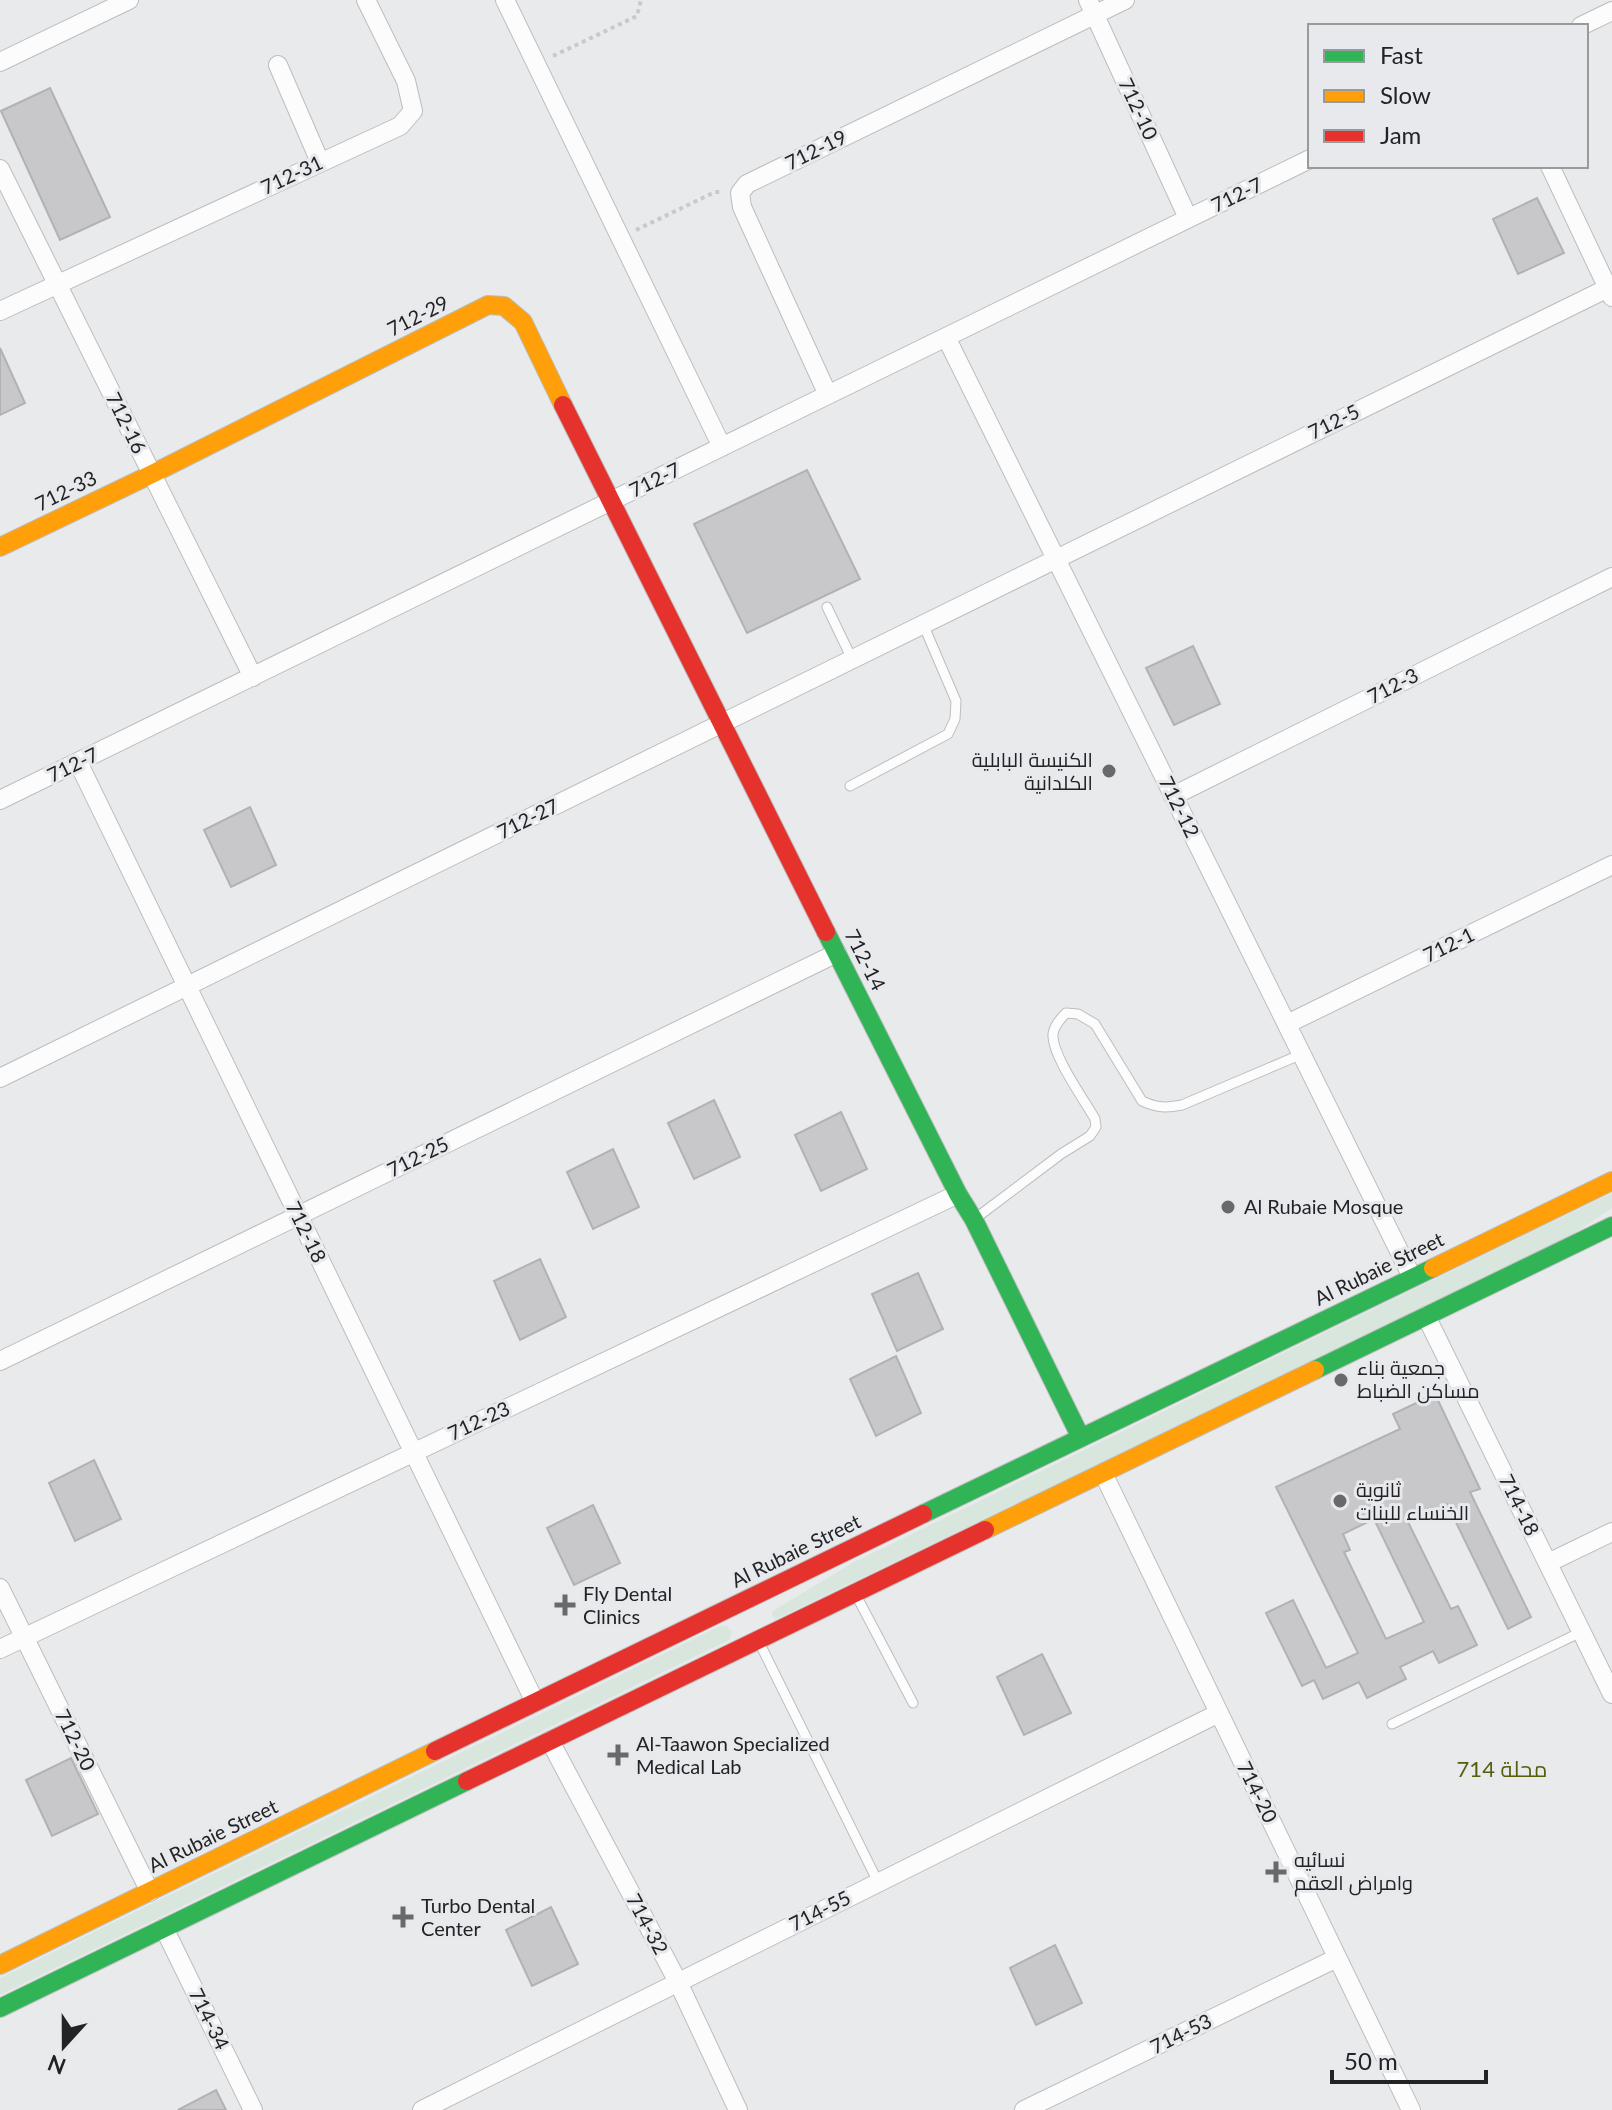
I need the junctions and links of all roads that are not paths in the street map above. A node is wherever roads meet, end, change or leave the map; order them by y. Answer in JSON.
{"nodes":[{"id":1,"x":129,"y":0,"type":"edge"},
{"id":2,"x":366,"y":0,"type":"edge"},
{"id":3,"x":505,"y":0,"type":"edge"},
{"id":4,"x":1125,"y":0,"type":"edge"},
{"id":5,"x":1091,"y":7,"type":"edge"},
{"id":6,"x":1612,"y":11,"type":"edge"},
{"id":7,"x":1585,"y":24,"type":"edge"},
{"id":8,"x":0,"y":62,"type":"edge"},
{"id":9,"x":278,"y":65,"type":"dead end"},
{"id":10,"x":1308,"y":160,"type":"edge"},
{"id":11,"x":320,"y":162,"type":"junction"},
{"id":12,"x":1551,"y":168,"type":"edge"},
{"id":13,"x":0,"y":169,"type":"edge"},
{"id":14,"x":1188,"y":218,"type":"junction"},
{"id":15,"x":57,"y":284,"type":"junction"},
{"id":16,"x":1611,"y":290,"type":"edge"},
{"id":17,"x":0,"y":311,"type":"edge"},
{"id":18,"x":946,"y":337,"type":"junction"},
{"id":19,"x":828,"y":395,"type":"junction"},
{"id":20,"x":722,"y":447,"type":"junction"},
{"id":21,"x":152,"y":474,"type":"junction"},
{"id":22,"x":609,"y":502,"type":"junction"},
{"id":23,"x":0,"y":547,"type":"edge"},
{"id":24,"x":1056,"y":559,"type":"junction"},
{"id":25,"x":1612,"y":577,"type":"edge"},
{"id":26,"x":827,"y":607,"type":"dead end"},
{"id":27,"x":923,"y":624,"type":"junction"},
{"id":28,"x":852,"y":659,"type":"junction"},
{"id":29,"x":253,"y":677,"type":"junction"},
{"id":30,"x":721,"y":724,"type":"junction"},
{"id":31,"x":78,"y":762,"type":"junction"},
{"id":32,"x":850,"y":786,"type":"dead end"},
{"id":33,"x":1173,"y":796,"type":"junction"},
{"id":34,"x":0,"y":800,"type":"edge"},
{"id":35,"x":1612,"y":865,"type":"edge"},
{"id":36,"x":837,"y":953,"type":"junction"},
{"id":37,"x":186,"y":987,"type":"junction"},
{"id":38,"x":1287,"y":1024,"type":"junction"},
{"id":39,"x":1302,"y":1054,"type":"junction"},
{"id":40,"x":0,"y":1078,"type":"edge"},
{"id":41,"x":1612,"y":1181,"type":"edge"},
{"id":42,"x":958,"y":1194,"type":"junction"},
{"id":43,"x":298,"y":1215,"type":"junction"},
{"id":44,"x":974,"y":1220,"type":"junction"},
{"id":45,"x":1612,"y":1226,"type":"edge"},
{"id":46,"x":1412,"y":1277,"type":"junction"},
{"id":47,"x":1426,"y":1316,"type":"junction"},
{"id":48,"x":0,"y":1361,"type":"edge"},
{"id":49,"x":1081,"y":1438,"type":"junction"},
{"id":50,"x":413,"y":1452,"type":"junction"},
{"id":51,"x":1103,"y":1473,"type":"junction"},
{"id":52,"x":1612,"y":1532,"type":"edge"},
{"id":53,"x":1548,"y":1563,"type":"junction"},
{"id":54,"x":0,"y":1588,"type":"edge"},
{"id":55,"x":854,"y":1592,"type":"junction"},
{"id":56,"x":748,"y":1622,"type":"junction"},
{"id":57,"x":1581,"y":1632,"type":"junction"},
{"id":58,"x":25,"y":1637,"type":"junction"},
{"id":59,"x":0,"y":1649,"type":"edge"},
{"id":60,"x":1612,"y":1694,"type":"edge"},
{"id":61,"x":535,"y":1702,"type":"junction"},
{"id":62,"x":913,"y":1703,"type":"dead end"},
{"id":63,"x":1219,"y":1713,"type":"junction"},
{"id":64,"x":1392,"y":1724,"type":"dead end"},
{"id":65,"x":550,"y":1741,"type":"junction"},
{"id":66,"x":878,"y":1882,"type":"junction"},
{"id":67,"x":150,"y":1892,"type":"junction"},
{"id":68,"x":164,"y":1928,"type":"junction"},
{"id":69,"x":1337,"y":1958,"type":"junction"},
{"id":70,"x":0,"y":1965,"type":"edge"},
{"id":71,"x":678,"y":1982,"type":"junction"},
{"id":72,"x":0,"y":2008,"type":"edge"},
{"id":73,"x":253,"y":2110,"type":"edge"},
{"id":74,"x":422,"y":2110,"type":"edge"},
{"id":75,"x":738,"y":2110,"type":"edge"},
{"id":76,"x":1024,"y":2110,"type":"edge"},
{"id":77,"x":1411,"y":2110,"type":"edge"}],
"edges":[{"from":1,"to":8,"type":"street"},
{"from":2,"to":11,"type":"street","name":"712-31"},
{"from":3,"to":20,"type":"street"},
{"from":4,"to":5,"type":"street","name":"712-19"},
{"from":5,"to":14,"type":"street","name":"712-10"},
{"from":5,"to":19,"type":"street","name":"712-19"},
{"from":6,"to":7,"type":"street"},
{"from":9,"to":11,"type":"street"},
{"from":10,"to":14,"type":"street","name":"712-7"},
{"from":11,"to":15,"type":"street","name":"712-31"},
{"from":12,"to":16,"type":"street"},
{"from":13,"to":15,"type":"street","name":"712-16"},
{"from":14,"to":18,"type":"street","name":"712-7"},
{"from":15,"to":17,"type":"street"},
{"from":15,"to":21,"type":"street","name":"712-16"},
{"from":16,"to":24,"type":"street","name":"712-5"},
{"from":18,"to":19,"type":"street","name":"712-7"},
{"from":18,"to":24,"type":"street","name":"712-12"},
{"from":19,"to":20,"type":"street","name":"712-7"},
{"from":20,"to":22,"type":"street","name":"712-7"},
{"from":21,"to":22,"type":"street","name":"712-29"},
{"from":21,"to":23,"type":"street","name":"712-33"},
{"from":21,"to":29,"type":"street","name":"712-16"},
{"from":22,"to":29,"type":"street","name":"712-7"},
{"from":22,"to":30,"type":"street","name":"712-14"},
{"from":24,"to":27,"type":"street","name":"712-27"},
{"from":24,"to":33,"type":"street","name":"712-12"},
{"from":25,"to":33,"type":"street","name":"712-3"},
{"from":26,"to":28,"type":"lane"},
{"from":27,"to":28,"type":"street","name":"712-27"},
{"from":27,"to":32,"type":"lane"},
{"from":28,"to":30,"type":"street","name":"712-27"},
{"from":29,"to":31,"type":"street","name":"712-7"},
{"from":30,"to":36,"type":"street","name":"712-14"},
{"from":30,"to":37,"type":"street","name":"712-27"},
{"from":31,"to":34,"type":"street","name":"712-7"},
{"from":31,"to":37,"type":"street","name":"712-18"},
{"from":33,"to":38,"type":"street","name":"712-12"},
{"from":35,"to":38,"type":"street","name":"712-1"},
{"from":36,"to":42,"type":"street","name":"712-14"},
{"from":36,"to":43,"type":"street","name":"712-25"},
{"from":37,"to":40,"type":"street","name":"712-27"},
{"from":37,"to":43,"type":"street","name":"712-18"},
{"from":38,"to":39,"type":"street","name":"712-12"},
{"from":39,"to":44,"type":"lane"},
{"from":39,"to":46,"type":"street","name":"712-12"},
{"from":41,"to":46,"type":"street","name":"Al Rubaie Street"},
{"from":42,"to":44,"type":"street","name":"712-14"},
{"from":42,"to":50,"type":"street","name":"712-23"},
{"from":43,"to":48,"type":"street","name":"712-25"},
{"from":43,"to":50,"type":"street","name":"712-18"},
{"from":44,"to":49,"type":"street","name":"712-14"},
{"from":45,"to":47,"type":"street","name":"Al Rubaie Street"},
{"from":46,"to":49,"type":"street","name":"Al Rubaie Street"},
{"from":47,"to":51,"type":"street","name":"Al Rubaie Street"},
{"from":47,"to":53,"type":"street","name":"714-18"},
{"from":49,"to":56,"type":"street","name":"Al Rubaie Street"},
{"from":50,"to":58,"type":"street","name":"712-23"},
{"from":50,"to":61,"type":"street","name":"712-18"},
{"from":51,"to":55,"type":"street","name":"Al Rubaie Street"},
{"from":51,"to":63,"type":"street","name":"714-20"},
{"from":52,"to":53,"type":"street"},
{"from":53,"to":57,"type":"street","name":"714-18"},
{"from":54,"to":58,"type":"street","name":"712-20"},
{"from":55,"to":56,"type":"street","name":"Al Rubaie Street"},
{"from":55,"to":62,"type":"lane"},
{"from":56,"to":61,"type":"street","name":"Al Rubaie Street"},
{"from":56,"to":65,"type":"street","name":"Al Rubaie Street"},
{"from":56,"to":66,"type":"lane"},
{"from":57,"to":60,"type":"street","name":"714-18"},
{"from":57,"to":64,"type":"lane"},
{"from":58,"to":59,"type":"street","name":"712-23"},
{"from":58,"to":67,"type":"street","name":"712-20"},
{"from":61,"to":67,"type":"street","name":"Al Rubaie Street"},
{"from":63,"to":66,"type":"street","name":"714-55"},
{"from":63,"to":69,"type":"street","name":"714-20"},
{"from":65,"to":68,"type":"street","name":"Al Rubaie Street"},
{"from":65,"to":71,"type":"street","name":"714-32"},
{"from":66,"to":71,"type":"street","name":"714-55"},
{"from":67,"to":70,"type":"street","name":"Al Rubaie Street"},
{"from":68,"to":72,"type":"street","name":"Al Rubaie Street"},
{"from":68,"to":73,"type":"street","name":"714-34"},
{"from":69,"to":76,"type":"street","name":"714-53"},
{"from":69,"to":77,"type":"street","name":"714-20"},
{"from":71,"to":74,"type":"street","name":"714-55"},
{"from":71,"to":75,"type":"street","name":"714-32"}]}
